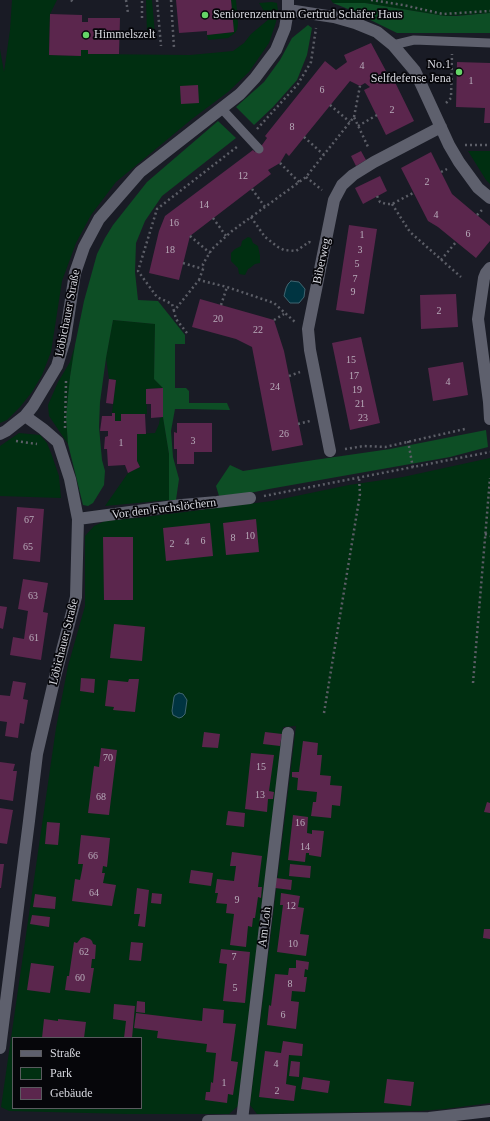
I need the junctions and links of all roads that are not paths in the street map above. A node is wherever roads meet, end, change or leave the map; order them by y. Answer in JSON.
{"nodes":[{"id":1,"x":296,"y":0,"type":"edge"},
{"id":2,"x":288,"y":5,"type":"edge"},
{"id":3,"x":490,"y":43,"type":"edge"},
{"id":4,"x":393,"y":45,"type":"junction"},
{"id":5,"x":222,"y":109,"type":"junction"},
{"id":6,"x":441,"y":127,"type":"junction"},
{"id":7,"x":259,"y":149,"type":"dead end"},
{"id":8,"x":490,"y":198,"type":"edge"},
{"id":9,"x":490,"y":268,"type":"edge"},
{"id":10,"x":25,"y":416,"type":"junction"},
{"id":11,"x":490,"y":419,"type":"edge"},
{"id":12,"x":0,"y":434,"type":"edge"},
{"id":13,"x":330,"y":451,"type":"road end"},
{"id":14,"x":250,"y":498,"type":"road end"},
{"id":15,"x":78,"y":519,"type":"junction"},
{"id":16,"x":288,"y":733,"type":"dead end"},
{"id":17,"x":0,"y":1048,"type":"edge"},
{"id":18,"x":490,"y":1111,"type":"edge"},
{"id":19,"x":242,"y":1120,"type":"edge"},
{"id":20,"x":208,"y":1121,"type":"edge"}],
"edges":[{"from":1,"to":2,"type":"street","name":"Löbichauer Straße"},
{"from":2,"to":4,"type":"street"},
{"from":2,"to":5,"type":"street","name":"Löbichauer Straße"},
{"from":3,"to":4,"type":"lane"},
{"from":4,"to":6,"type":"street"},
{"from":5,"to":7,"type":"lane"},
{"from":5,"to":10,"type":"street","name":"Löbichauer Straße"},
{"from":6,"to":8,"type":"street"},
{"from":6,"to":13,"type":"street","name":"Biberweg"},
{"from":9,"to":11,"type":"street"},
{"from":10,"to":12,"type":"street"},
{"from":10,"to":15,"type":"street","name":"Löbichauer Straße"},
{"from":14,"to":15,"type":"street","name":"Vor den Fuchslöchern"},
{"from":15,"to":17,"type":"street","name":"Löbichauer Straße"},
{"from":16,"to":19,"type":"street","name":"Am Loh"},
{"from":18,"to":19,"type":"street"},
{"from":19,"to":20,"type":"street"}]}
